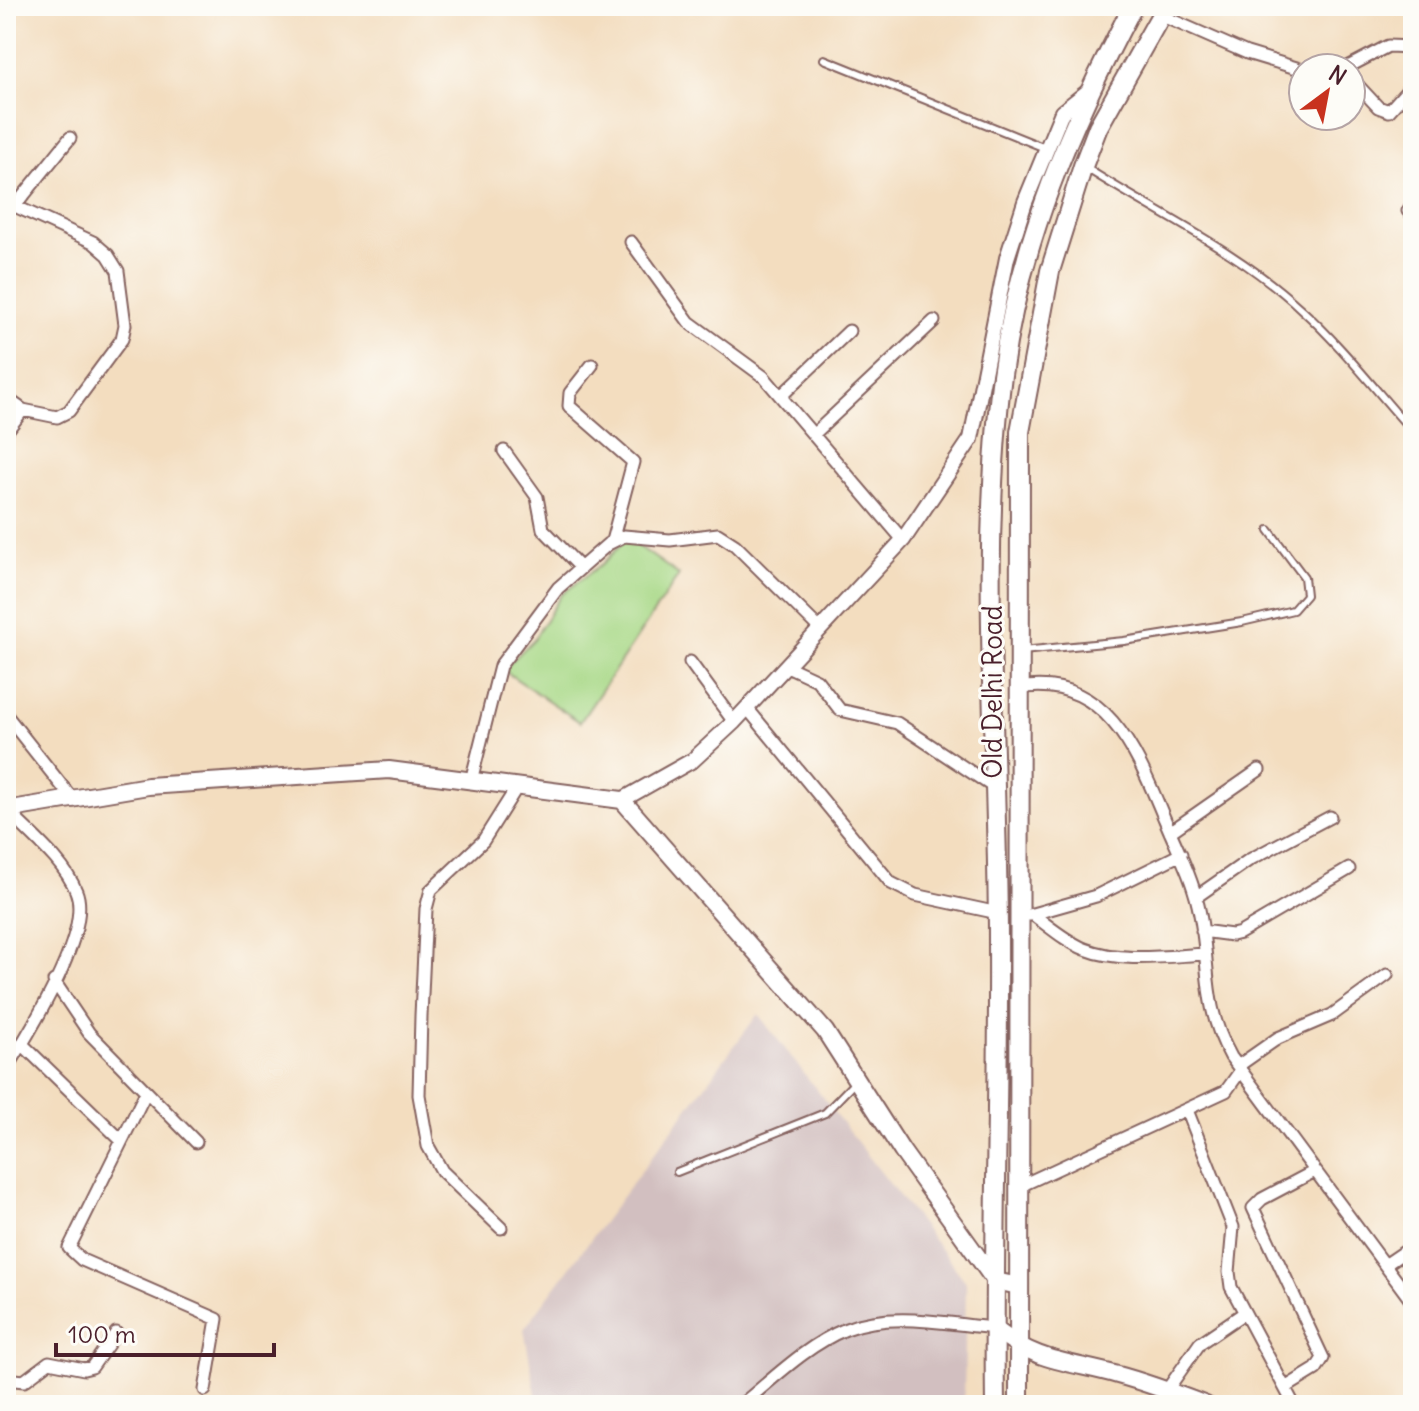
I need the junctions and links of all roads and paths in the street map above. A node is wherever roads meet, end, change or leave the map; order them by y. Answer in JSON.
{"nodes":[{"id":1,"x":1133,"y":6,"type":"edge"},
{"id":2,"x":1163,"y":10,"type":"edge"},
{"id":3,"x":1413,"y":47,"type":"edge"},
{"id":4,"x":1367,"y":57,"type":"edge"},
{"id":5,"x":824,"y":59,"type":"dead end"},
{"id":6,"x":1287,"y":65,"type":"edge"},
{"id":7,"x":1413,"y":84,"type":"edge"},
{"id":8,"x":1091,"y":89,"type":"junction"},
{"id":9,"x":1367,"y":95,"type":"edge"},
{"id":10,"x":70,"y":138,"type":"dead end"},
{"id":11,"x":1045,"y":148,"type":"junction"},
{"id":12,"x":1083,"y":166,"type":"junction"},
{"id":13,"x":10,"y":204,"type":"edge"},
{"id":14,"x":631,"y":242,"type":"dead end"},
{"id":15,"x":934,"y":321,"type":"dead end"},
{"id":16,"x":849,"y":331,"type":"dead end"},
{"id":17,"x":592,"y":365,"type":"dead end"},
{"id":18,"x":781,"y":396,"type":"junction"},
{"id":19,"x":6,"y":398,"type":"edge"},
{"id":20,"x":23,"y":410,"type":"junction"},
{"id":21,"x":6,"y":432,"type":"edge"},
{"id":22,"x":1413,"y":432,"type":"edge"},
{"id":23,"x":814,"y":434,"type":"junction"},
{"id":24,"x":504,"y":451,"type":"dead end"},
{"id":25,"x":1269,"y":530,"type":"dead end"},
{"id":26,"x":903,"y":540,"type":"junction"},
{"id":27,"x":612,"y":541,"type":"junction"},
{"id":28,"x":581,"y":568,"type":"junction"},
{"id":29,"x":821,"y":630,"type":"junction"},
{"id":30,"x":1018,"y":651,"type":"junction"},
{"id":31,"x":690,"y":662,"type":"dead end"},
{"id":32,"x":787,"y":666,"type":"junction"},
{"id":33,"x":1019,"y":688,"type":"junction"},
{"id":34,"x":747,"y":708,"type":"junction"},
{"id":35,"x":6,"y":715,"type":"edge"},
{"id":36,"x":734,"y":722,"type":"junction"},
{"id":37,"x":1259,"y":770,"type":"dead end"},
{"id":38,"x":471,"y":781,"type":"junction"},
{"id":39,"x":517,"y":787,"type":"junction"},
{"id":40,"x":995,"y":788,"type":"junction"},
{"id":41,"x":622,"y":800,"type":"junction"},
{"id":42,"x":74,"y":801,"type":"junction"},
{"id":43,"x":7,"y":813,"type":"edge"},
{"id":44,"x":1330,"y":817,"type":"dead end"},
{"id":45,"x":1170,"y":832,"type":"junction"},
{"id":46,"x":1181,"y":854,"type":"junction"},
{"id":47,"x":1349,"y":869,"type":"dead end"},
{"id":48,"x":1196,"y":897,"type":"junction"},
{"id":49,"x":998,"y":913,"type":"junction"},
{"id":50,"x":1026,"y":915,"type":"junction"},
{"id":51,"x":1202,"y":931,"type":"junction"},
{"id":52,"x":1205,"y":954,"type":"junction"},
{"id":53,"x":1387,"y":975,"type":"dead end"},
{"id":54,"x":54,"y":981,"type":"junction"},
{"id":55,"x":22,"y":1044,"type":"junction"},
{"id":56,"x":1240,"y":1068,"type":"junction"},
{"id":57,"x":6,"y":1070,"type":"edge"},
{"id":58,"x":856,"y":1081,"type":"junction"},
{"id":59,"x":146,"y":1092,"type":"junction"},
{"id":60,"x":1187,"y":1110,"type":"junction"},
{"id":61,"x":121,"y":1140,"type":"junction"},
{"id":62,"x":196,"y":1142,"type":"dead end"},
{"id":63,"x":1315,"y":1171,"type":"junction"},
{"id":64,"x":677,"y":1172,"type":"dead end"},
{"id":65,"x":1017,"y":1187,"type":"junction"},
{"id":66,"x":501,"y":1228,"type":"dead end"},
{"id":67,"x":1413,"y":1246,"type":"edge"},
{"id":68,"x":1385,"y":1265,"type":"junction"},
{"id":69,"x":995,"y":1281,"type":"junction"},
{"id":70,"x":1019,"y":1286,"type":"junction"},
{"id":71,"x":1413,"y":1303,"type":"edge"},
{"id":72,"x":1244,"y":1313,"type":"junction"},
{"id":73,"x":994,"y":1328,"type":"junction"},
{"id":74,"x":116,"y":1333,"type":"dead end"},
{"id":75,"x":1019,"y":1348,"type":"junction"},
{"id":76,"x":6,"y":1379,"type":"edge"},
{"id":77,"x":1285,"y":1388,"type":"junction"},
{"id":78,"x":205,"y":1390,"type":"dead end"},
{"id":79,"x":1167,"y":1390,"type":"junction"},
{"id":80,"x":1197,"y":1403,"type":"edge"},
{"id":81,"x":741,"y":1405,"type":"edge"},
{"id":82,"x":995,"y":1405,"type":"edge"},
{"id":83,"x":1019,"y":1405,"type":"edge"},
{"id":84,"x":1294,"y":1405,"type":"edge"}],
"edges":[{"from":1,"to":8,"type":"main road","name":"Old Delhi Road"},
{"from":2,"to":6,"type":"street"},
{"from":2,"to":12,"type":"main road","name":"Old Delhi Road"},
{"from":3,"to":4,"type":"street"},
{"from":5,"to":11,"type":"lane"},
{"from":7,"to":9,"type":"street"},
{"from":8,"to":11,"type":"street"},
{"from":8,"to":40,"type":"main road","name":"Old Delhi Road"},
{"from":10,"to":13,"type":"street"},
{"from":11,"to":26,"type":"street"},
{"from":12,"to":22,"type":"lane"},
{"from":12,"to":30,"type":"main road","name":"Old Delhi Road"},
{"from":13,"to":20,"type":"street"},
{"from":14,"to":18,"type":"street"},
{"from":15,"to":23,"type":"street"},
{"from":16,"to":18,"type":"street"},
{"from":17,"to":27,"type":"street"},
{"from":18,"to":23,"type":"street"},
{"from":19,"to":20,"type":"street"},
{"from":20,"to":21,"type":"street"},
{"from":23,"to":26,"type":"street"},
{"from":24,"to":28,"type":"street"},
{"from":25,"to":30,"type":"lane"},
{"from":26,"to":29,"type":"street"},
{"from":27,"to":28,"type":"street"},
{"from":27,"to":29,"type":"street"},
{"from":28,"to":38,"type":"street"},
{"from":29,"to":32,"type":"street"},
{"from":30,"to":33,"type":"main road","name":"Old Delhi Road"},
{"from":31,"to":36,"type":"street"},
{"from":32,"to":34,"type":"street"},
{"from":32,"to":40,"type":"street"},
{"from":33,"to":45,"type":"street"},
{"from":33,"to":50,"type":"main road","name":"Old Delhi Road"},
{"from":34,"to":36,"type":"street"},
{"from":34,"to":49,"type":"street"},
{"from":35,"to":42,"type":"street"},
{"from":36,"to":41,"type":"street"},
{"from":37,"to":45,"type":"street"},
{"from":38,"to":39,"type":"main road"},
{"from":38,"to":42,"type":"main road"},
{"from":39,"to":41,"type":"main road"},
{"from":39,"to":66,"type":"street"},
{"from":40,"to":49,"type":"main road","name":"Old Delhi Road"},
{"from":41,"to":58,"type":"main road"},
{"from":42,"to":43,"type":"main road"},
{"from":43,"to":54,"type":"street"},
{"from":44,"to":48,"type":"street"},
{"from":45,"to":46,"type":"street"},
{"from":46,"to":48,"type":"street"},
{"from":46,"to":50,"type":"street"},
{"from":47,"to":51,"type":"street"},
{"from":48,"to":51,"type":"street"},
{"from":49,"to":69,"type":"main road","name":"Old Delhi Road"},
{"from":50,"to":52,"type":"street"},
{"from":50,"to":65,"type":"main road","name":"Old Delhi Road"},
{"from":51,"to":52,"type":"street"},
{"from":52,"to":56,"type":"street"},
{"from":53,"to":56,"type":"street"},
{"from":54,"to":55,"type":"street"},
{"from":54,"to":59,"type":"street"},
{"from":55,"to":57,"type":"street"},
{"from":55,"to":61,"type":"street"},
{"from":56,"to":60,"type":"street"},
{"from":56,"to":63,"type":"street"},
{"from":58,"to":64,"type":"lane"},
{"from":58,"to":69,"type":"main road"},
{"from":59,"to":61,"type":"street"},
{"from":59,"to":62,"type":"street"},
{"from":60,"to":65,"type":"street"},
{"from":60,"to":72,"type":"street"},
{"from":61,"to":78,"type":"street"},
{"from":63,"to":68,"type":"street"},
{"from":63,"to":77,"type":"street"},
{"from":65,"to":70,"type":"main road","name":"Old Delhi Road"},
{"from":67,"to":68,"type":"street"},
{"from":68,"to":71,"type":"street"},
{"from":69,"to":70,"type":"main road"},
{"from":69,"to":73,"type":"main road","name":"Old Delhi Road"},
{"from":70,"to":75,"type":"main road","name":"Old Delhi Road"},
{"from":72,"to":77,"type":"street"},
{"from":72,"to":79,"type":"street"},
{"from":73,"to":75,"type":"main road"},
{"from":73,"to":81,"type":"street"},
{"from":73,"to":82,"type":"main road","name":"Old Delhi Road"},
{"from":74,"to":76,"type":"street"},
{"from":75,"to":79,"type":"main road"},
{"from":75,"to":83,"type":"main road","name":"Old Delhi Road"},
{"from":77,"to":84,"type":"street"},
{"from":79,"to":80,"type":"main road"}]}
